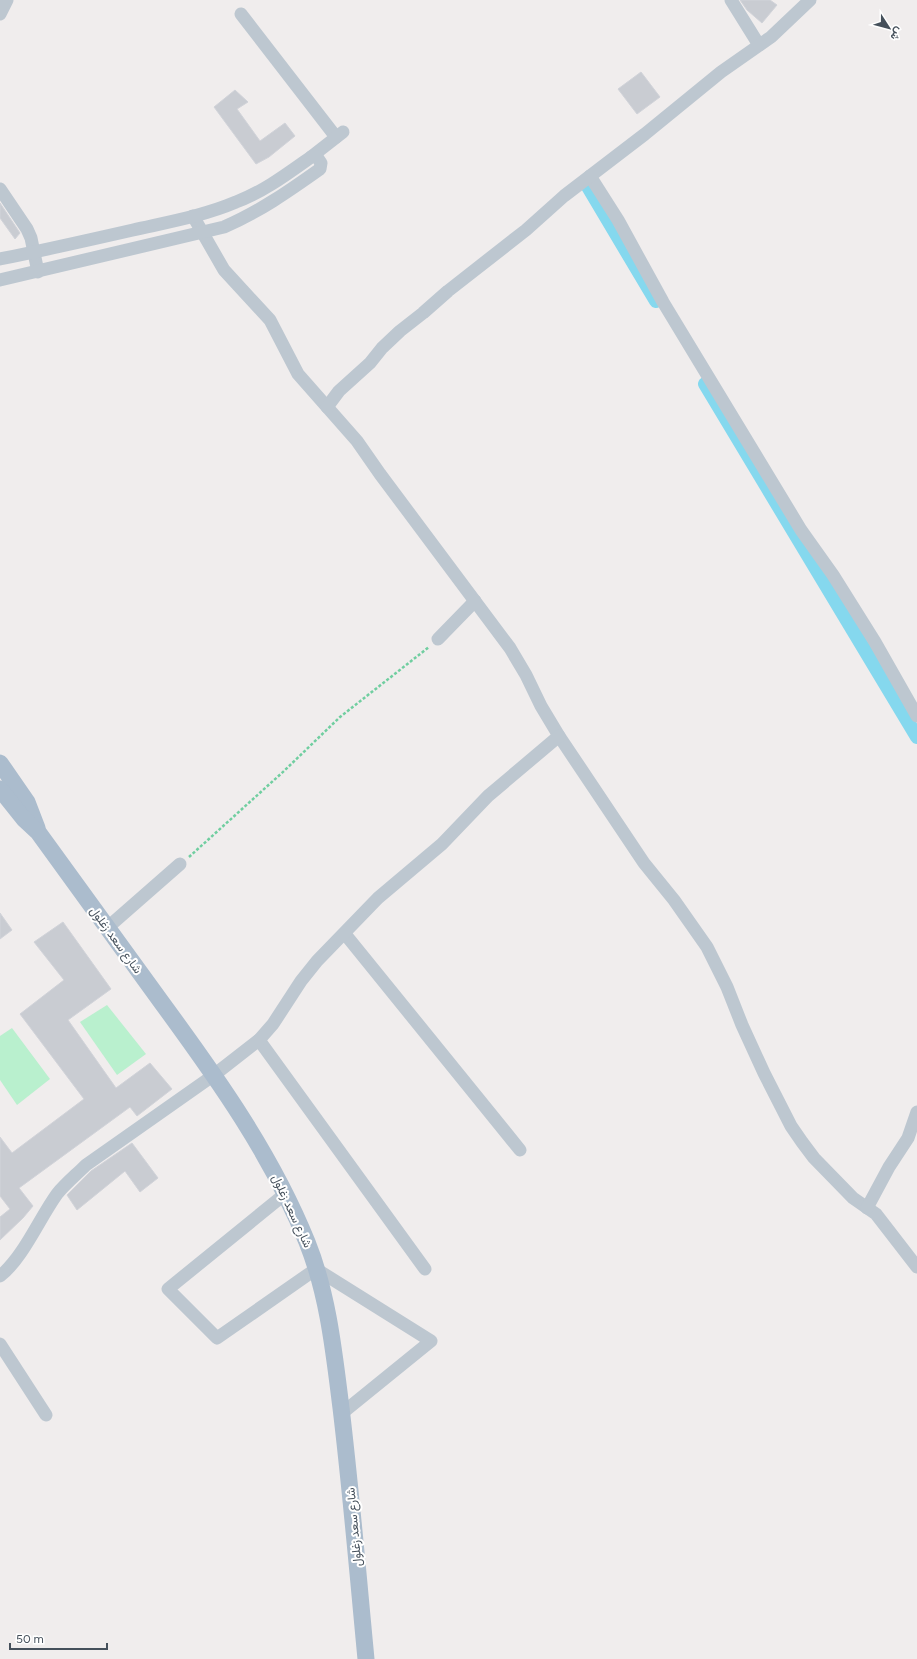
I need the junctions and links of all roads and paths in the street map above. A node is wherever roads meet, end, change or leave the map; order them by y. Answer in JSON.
{"nodes":[{"id":1,"x":731,"y":0,"type":"edge"},
{"id":2,"x":810,"y":0,"type":"edge"},
{"id":3,"x":241,"y":14,"type":"dead end"},
{"id":4,"x":759,"y":45,"type":"junction"},
{"id":5,"x":311,"y":156,"type":"junction"},
{"id":6,"x":590,"y":176,"type":"junction"},
{"id":7,"x":0,"y":189,"type":"edge"},
{"id":8,"x":193,"y":216,"type":"junction"},
{"id":9,"x":203,"y":233,"type":"junction"},
{"id":10,"x":34,"y":252,"type":"junction"},
{"id":11,"x":0,"y":259,"type":"edge"},
{"id":12,"x":38,"y":272,"type":"junction"},
{"id":13,"x":0,"y":280,"type":"edge"},
{"id":14,"x":327,"y":407,"type":"junction"},
{"id":15,"x":475,"y":601,"type":"junction"},
{"id":16,"x":438,"y":638,"type":"joint"},
{"id":17,"x":917,"y":716,"type":"edge"},
{"id":18,"x":559,"y":736,"type":"junction"},
{"id":19,"x":0,"y":763,"type":"edge"},
{"id":20,"x":0,"y":789,"type":"edge"},
{"id":21,"x":38,"y":832,"type":"junction"},
{"id":22,"x":180,"y":864,"type":"joint"},
{"id":23,"x":107,"y":928,"type":"junction"},
{"id":24,"x":345,"y":934,"type":"junction"},
{"id":25,"x":259,"y":1040,"type":"junction"},
{"id":26,"x":214,"y":1075,"type":"junction"},
{"id":27,"x":917,"y":1112,"type":"edge"},
{"id":28,"x":520,"y":1150,"type":"dead end"},
{"id":29,"x":285,"y":1194,"type":"junction"},
{"id":30,"x":867,"y":1208,"type":"junction"},
{"id":31,"x":917,"y":1267,"type":"edge"},
{"id":32,"x":316,"y":1269,"type":"junction"},
{"id":33,"x":425,"y":1269,"type":"dead end"},
{"id":34,"x":0,"y":1276,"type":"edge"},
{"id":35,"x":0,"y":1344,"type":"edge"},
{"id":36,"x":5,"y":1361,"type":"edge"},
{"id":37,"x":341,"y":1414,"type":"junction"},
{"id":38,"x":46,"y":1415,"type":"dead end"},
{"id":39,"x":366,"y":1659,"type":"edge"}],
"edges":[{"from":1,"to":4,"type":"street"},
{"from":2,"to":4,"type":"street"},
{"from":3,"to":5,"type":"street"},
{"from":4,"to":6,"type":"street"},
{"from":5,"to":8,"type":"street"},
{"from":5,"to":9,"type":"street"},
{"from":6,"to":14,"type":"street"},
{"from":6,"to":17,"type":"street"},
{"from":7,"to":10,"type":"street"},
{"from":8,"to":9,"type":"street"},
{"from":8,"to":10,"type":"street"},
{"from":9,"to":12,"type":"street"},
{"from":9,"to":14,"type":"street"},
{"from":10,"to":11,"type":"street"},
{"from":10,"to":12,"type":"street"},
{"from":12,"to":13,"type":"street"},
{"from":14,"to":15,"type":"street"},
{"from":15,"to":16,"type":"street"},
{"from":15,"to":18,"type":"street"},
{"from":16,"to":22,"type":"path"},
{"from":18,"to":24,"type":"street"},
{"from":18,"to":30,"type":"street"},
{"from":19,"to":21,"type":"main road","name":"شارع سعد زغلول"},
{"from":20,"to":21,"type":"main road","name":"شارع سعد زغلول"},
{"from":21,"to":23,"type":"main road","name":"شارع سعد زغلول"},
{"from":22,"to":23,"type":"street"},
{"from":23,"to":26,"type":"main road","name":"شارع سعد زغلول"},
{"from":24,"to":25,"type":"street"},
{"from":24,"to":28,"type":"street"},
{"from":25,"to":26,"type":"street"},
{"from":25,"to":33,"type":"street"},
{"from":26,"to":29,"type":"main road","name":"شارع سعد زغلول"},
{"from":26,"to":34,"type":"street"},
{"from":27,"to":30,"type":"street"},
{"from":29,"to":32,"type":"main road","name":"شارع سعد زغلول"},
{"from":29,"to":32,"type":"street"},
{"from":30,"to":31,"type":"street"},
{"from":32,"to":37,"type":"main road","name":"شارع سعد زغلول"},
{"from":32,"to":37,"type":"street"},
{"from":35,"to":36,"type":"street"},
{"from":36,"to":38,"type":"street"},
{"from":37,"to":39,"type":"main road","name":"شارع سعد زغلول"}]}
